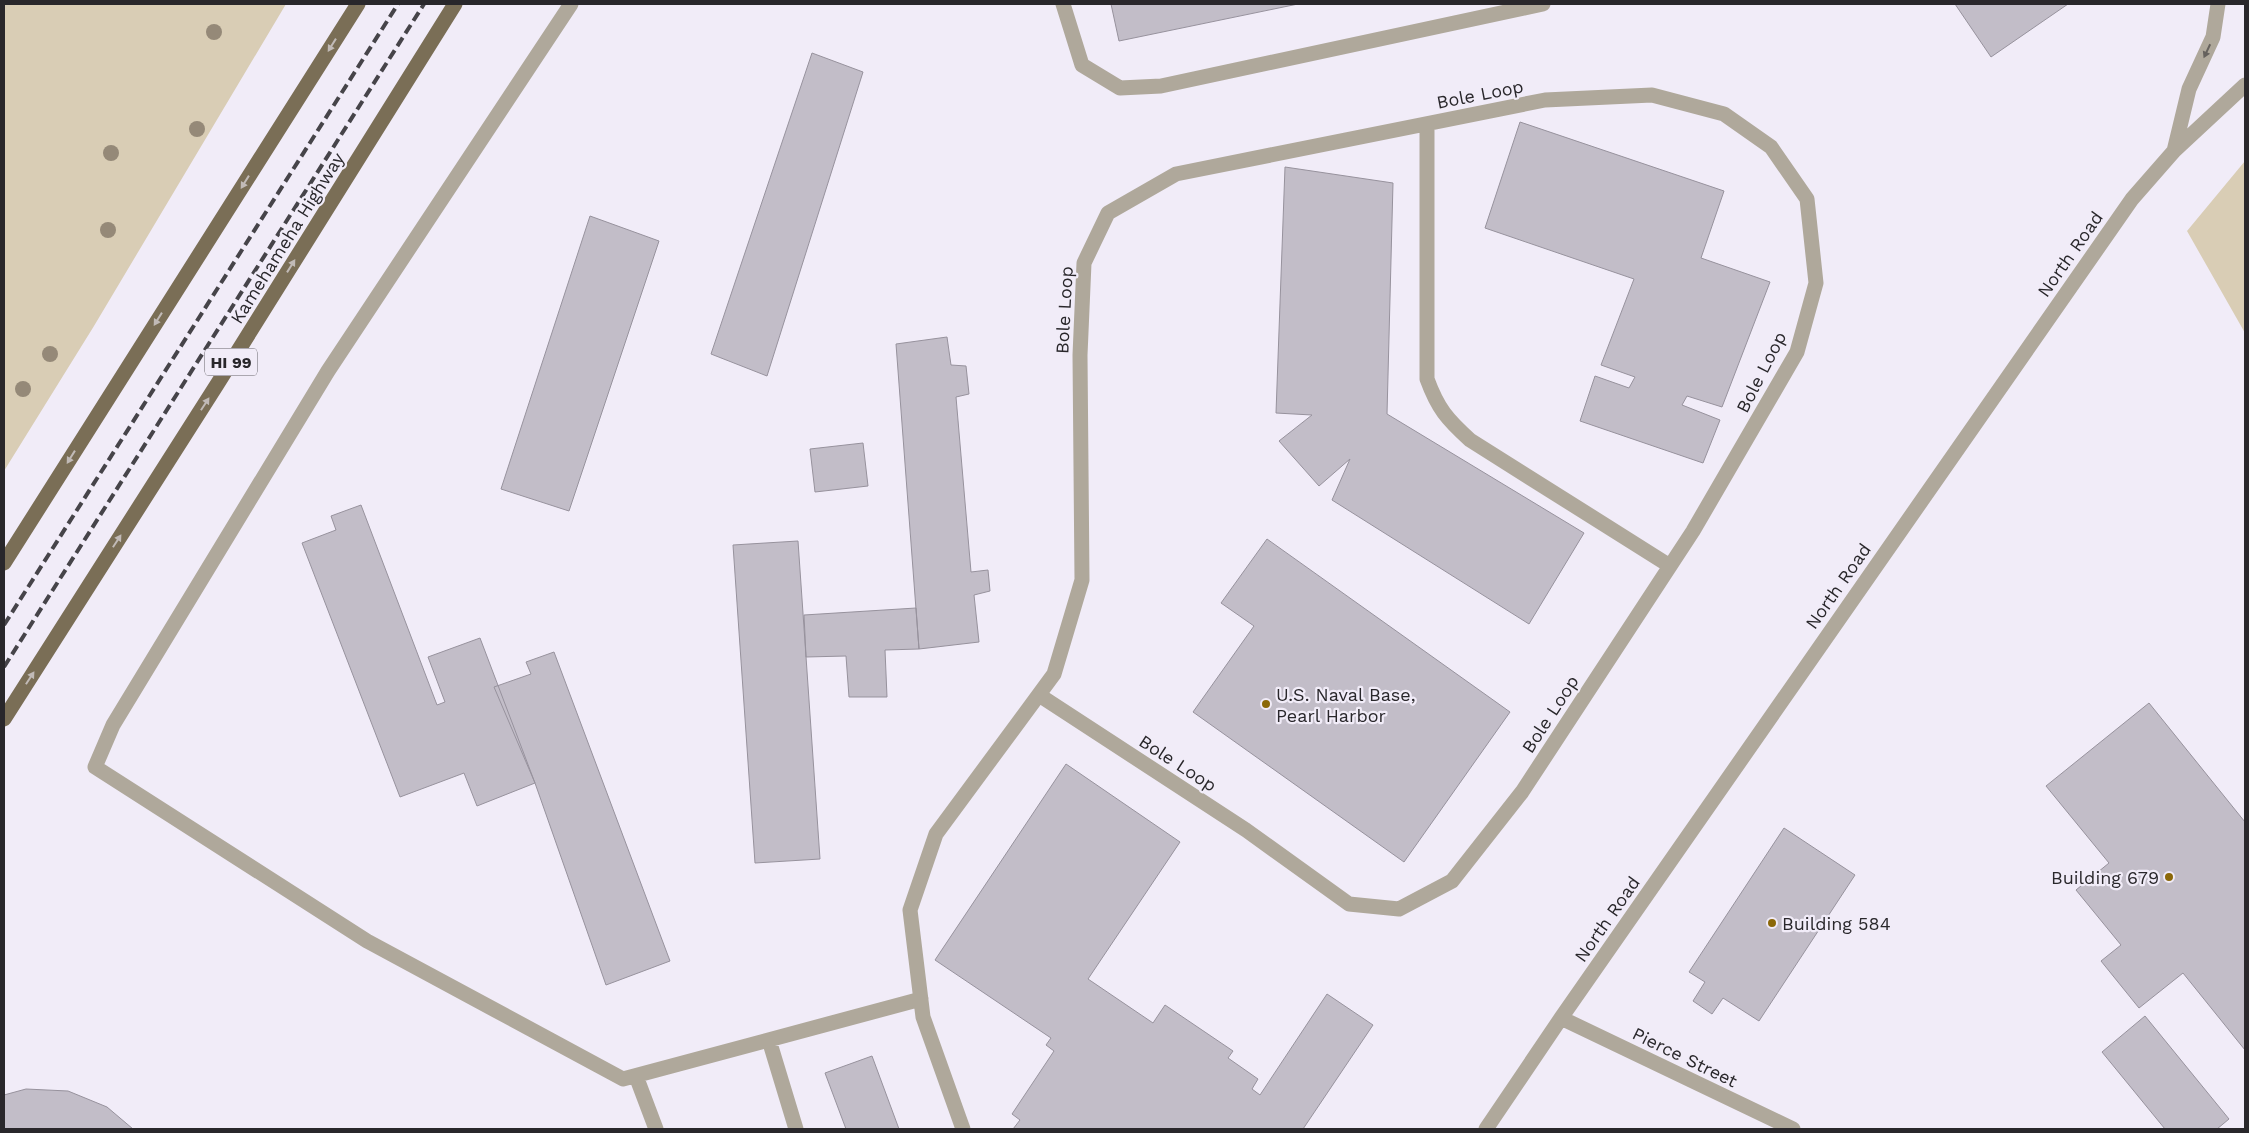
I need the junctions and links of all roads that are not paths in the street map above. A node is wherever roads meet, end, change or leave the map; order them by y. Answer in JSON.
{"nodes":[{"id":1,"x":358,"y":4,"type":"edge"},
{"id":2,"x":456,"y":4,"type":"edge"},
{"id":3,"x":571,"y":4,"type":"edge"},
{"id":4,"x":1062,"y":4,"type":"edge"},
{"id":5,"x":1543,"y":4,"type":"edge"},
{"id":6,"x":2218,"y":4,"type":"edge"},
{"id":7,"x":2245,"y":85,"type":"edge"},
{"id":8,"x":1427,"y":124,"type":"junction"},
{"id":9,"x":2174,"y":151,"type":"junction"},
{"id":10,"x":4,"y":562,"type":"edge"},
{"id":11,"x":1670,"y":566,"type":"junction"},
{"id":12,"x":1038,"y":695,"type":"junction"},
{"id":13,"x":4,"y":719,"type":"edge"},
{"id":14,"x":921,"y":999,"type":"junction"},
{"id":15,"x":1561,"y":1018,"type":"junction"},
{"id":16,"x":769,"y":1040,"type":"junction"},
{"id":17,"x":636,"y":1076,"type":"junction"},
{"id":18,"x":656,"y":1129,"type":"edge"},
{"id":19,"x":796,"y":1129,"type":"edge"},
{"id":20,"x":963,"y":1129,"type":"edge"},
{"id":21,"x":1486,"y":1129,"type":"edge"},
{"id":22,"x":1793,"y":1129,"type":"edge"}],
"edges":[{"from":1,"to":10,"type":"main road","one_way":true},
{"from":13,"to":2,"type":"main road","name":"Kamehameha Highway","number":"HI 99","one_way":true},
{"from":3,"to":17,"type":"street"},
{"from":4,"to":5,"type":"street"},
{"from":6,"to":9,"type":"street","one_way":true},
{"from":7,"to":9,"type":"street","name":"North Road"},
{"from":8,"to":11,"type":"street"},
{"from":8,"to":11,"type":"street","name":"Bole Loop"},
{"from":8,"to":12,"type":"street","name":"Bole Loop"},
{"from":9,"to":15,"type":"street","name":"North Road"},
{"from":11,"to":12,"type":"street","name":"Bole Loop"},
{"from":12,"to":14,"type":"street","name":"Bole Loop"},
{"from":14,"to":16,"type":"street"},
{"from":14,"to":20,"type":"street","name":"Bole Loop"},
{"from":15,"to":21,"type":"street","name":"North Road"},
{"from":15,"to":22,"type":"street","name":"Pierce Street"},
{"from":16,"to":17,"type":"street"},
{"from":16,"to":19,"type":"street"},
{"from":17,"to":18,"type":"street"}]}
